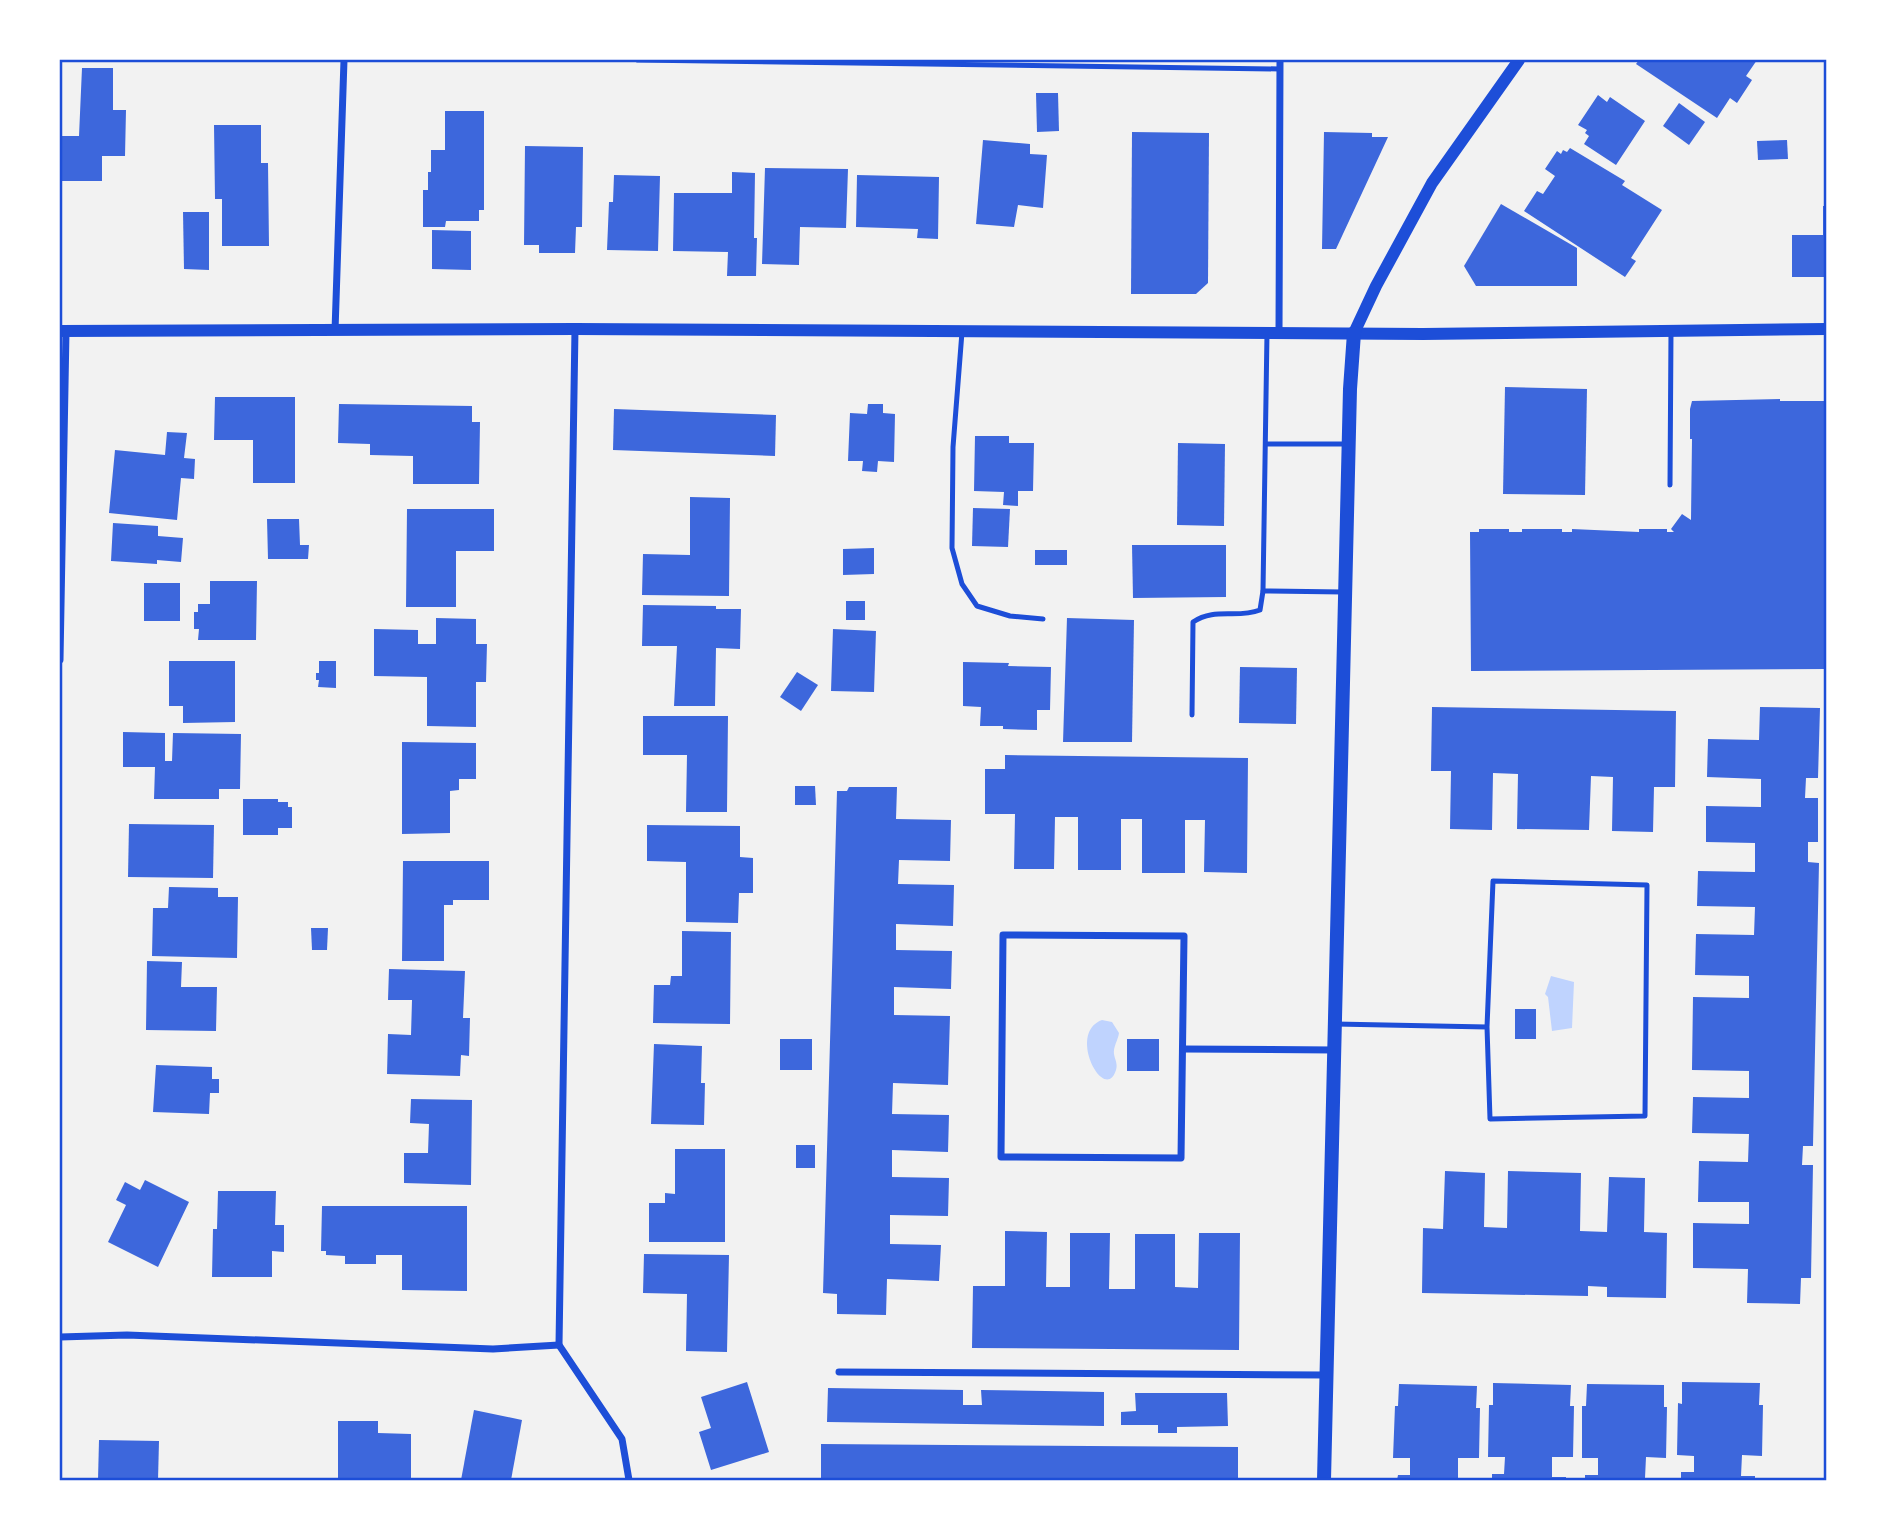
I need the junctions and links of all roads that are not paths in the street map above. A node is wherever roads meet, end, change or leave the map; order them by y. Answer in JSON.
{"nodes":[{"id":1,"x":344,"y":60,"type":"edge"},
{"id":2,"x":637,"y":60,"type":"edge"},
{"id":3,"x":1280,"y":60,"type":"edge"},
{"id":4,"x":1519,"y":60,"type":"edge"},
{"id":5,"x":1280,"y":69,"type":"junction"},
{"id":6,"x":575,"y":329,"type":"junction"},
{"id":7,"x":1826,"y":329,"type":"edge"},
{"id":8,"x":63,"y":331,"type":"edge"},
{"id":9,"x":335,"y":331,"type":"junction"},
{"id":10,"x":961,"y":331,"type":"junction"},
{"id":11,"x":1671,"y":331,"type":"junction"},
{"id":12,"x":1273,"y":333,"type":"junction"},
{"id":13,"x":1353,"y":333,"type":"junction"},
{"id":14,"x":1266,"y":444,"type":"junction"},
{"id":15,"x":1349,"y":444,"type":"junction"},
{"id":16,"x":1670,"y":485,"type":"dead end"},
{"id":17,"x":1263,"y":591,"type":"junction"},
{"id":18,"x":1346,"y":592,"type":"junction"},
{"id":19,"x":1043,"y":619,"type":"dead end"},
{"id":20,"x":60,"y":660,"type":"edge"},
{"id":21,"x":1192,"y":715,"type":"dead end"},
{"id":22,"x":1335,"y":1024,"type":"junction"},
{"id":23,"x":1488,"y":1027,"type":"junction"},
{"id":24,"x":1183,"y":1049,"type":"junction"},
{"id":25,"x":1335,"y":1050,"type":"junction"},
{"id":26,"x":60,"y":1337,"type":"edge"},
{"id":27,"x":559,"y":1345,"type":"junction"},
{"id":28,"x":839,"y":1372,"type":"dead end"},
{"id":29,"x":1327,"y":1375,"type":"junction"},
{"id":30,"x":629,"y":1480,"type":"edge"},
{"id":31,"x":1324,"y":1480,"type":"edge"}],
"edges":[{"from":1,"to":9,"type":"street"},
{"from":2,"to":5,"type":"lane"},
{"from":3,"to":5,"type":"street"},
{"from":4,"to":13,"type":"street"},
{"from":5,"to":12,"type":"street"},
{"from":6,"to":9,"type":"street"},
{"from":6,"to":10,"type":"street"},
{"from":6,"to":27,"type":"street"},
{"from":7,"to":11,"type":"street"},
{"from":8,"to":9,"type":"street"},
{"from":8,"to":20,"type":"street"},
{"from":10,"to":12,"type":"street"},
{"from":10,"to":19,"type":"lane"},
{"from":11,"to":13,"type":"street"},
{"from":11,"to":16,"type":"lane"},
{"from":12,"to":13,"type":"street"},
{"from":12,"to":14,"type":"lane"},
{"from":13,"to":15,"type":"main road"},
{"from":14,"to":15,"type":"lane"},
{"from":14,"to":17,"type":"lane"},
{"from":15,"to":18,"type":"main road"},
{"from":17,"to":18,"type":"lane"},
{"from":17,"to":21,"type":"lane"},
{"from":18,"to":22,"type":"main road"},
{"from":22,"to":23,"type":"lane"},
{"from":22,"to":25,"type":"main road"},
{"from":23,"to":23,"type":"lane"},
{"from":24,"to":24,"type":"street"},
{"from":24,"to":25,"type":"street"},
{"from":25,"to":29,"type":"main road"},
{"from":26,"to":27,"type":"street"},
{"from":27,"to":30,"type":"street"},
{"from":28,"to":29,"type":"street"},
{"from":29,"to":31,"type":"main road"}]}
